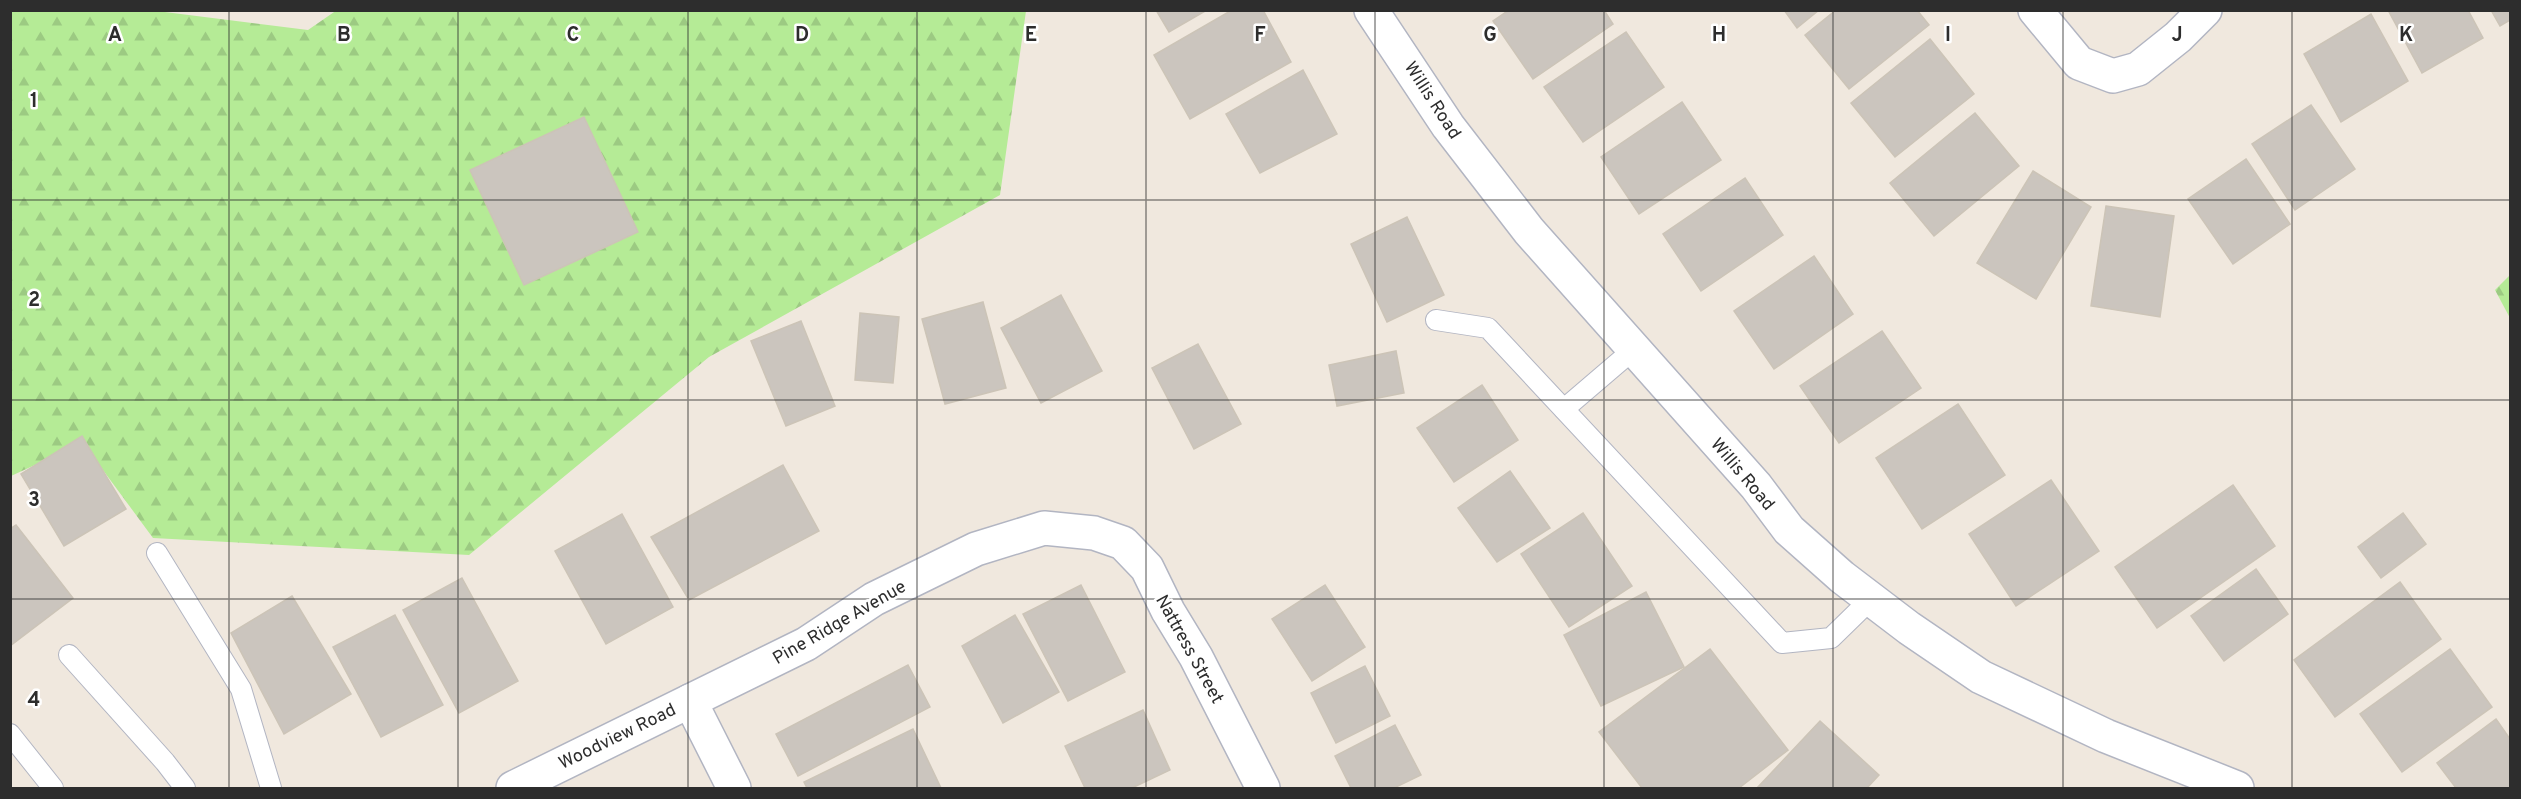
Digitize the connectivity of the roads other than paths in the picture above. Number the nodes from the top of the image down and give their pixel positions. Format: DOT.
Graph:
graph roads {
  1 [pos="1371,10"];
  2 [pos="2036,10"];
  3 [pos="2205,10"];
  4 [pos="1436,320"];
  5 [pos="1633,350"];
  6 [pos="1564,409"];
  7 [pos="1094,533"];
  8 [pos="157,553"];
  9 [pos="1870,599"];
  10 [pos="69,655"];
  11 [pos="690,701"];
  12 [pos="10,734"];
  13 [pos="53,789"];
  14 [pos="185,789"];
  15 [pos="271,789"];
  16 [pos="513,789"];
  17 [pos="734,789"];
  18 [pos="1263,789"];
  19 [pos="2237,789"];
  1 -- 5 [label="street, Willis Road"];
  2 -- 3 [label="street"];
  4 -- 6 [label="lane"];
  5 -- 6 [label="lane"];
  5 -- 9 [label="street, Willis Road"];
  6 -- 9 [label="lane"];
  7 -- 11 [label="street, Pine Ridge Avenue"];
  7 -- 18 [label="street, Nattress Street"];
  8 -- 15 [label="lane"];
  9 -- 19 [label="street, Willis Road"];
  10 -- 14 [label="lane"];
  11 -- 16 [label="street, Woodview Road"];
  11 -- 17 [label="street"];
  12 -- 13 [label="lane"];
}
